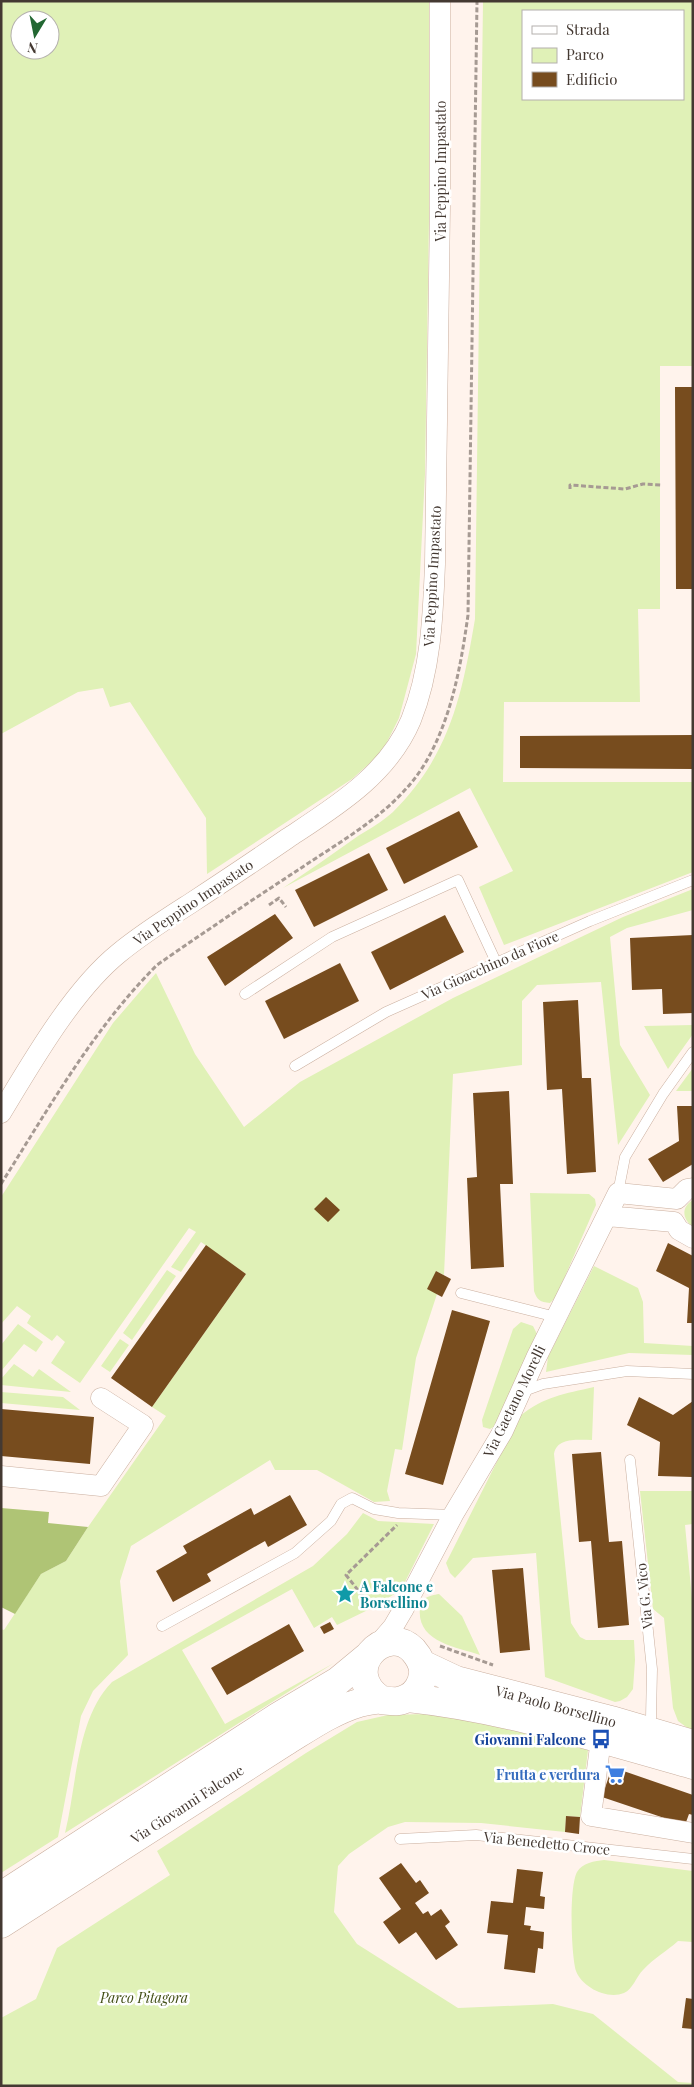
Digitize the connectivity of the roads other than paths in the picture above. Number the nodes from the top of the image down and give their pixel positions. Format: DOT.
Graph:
graph roads {
  1 [pos="440,1"];
  2 [pos="693,880"];
  3 [pos="496,962"];
  4 [pos="245,994"];
  5 [pos="693,1052"];
  6 [pos="295,1066"];
  7 [pos="1,1113"];
  8 [pos="693,1188"];
  9 [pos="618,1192"];
  10 [pos="607,1216"];
  11 [pos="693,1238"];
  12 [pos="460,1293"];
  13 [pos="556,1317"];
  14 [pos="693,1374"];
  15 [pos="521,1392"];
  16 [pos="101,1398"];
  17 [pos="630,1460"];
  18 [pos="1,1476"];
  19 [pos="453,1515"];
  20 [pos="403,1610"];
  21 [pos="162,1626"];
  22 [pos="370,1653"];
  23 [pos="416,1656"];
  24 [pos="408,1698"];
  25 [pos="380,1699"];
  26 [pos="646,1731"];
  27 [pos="601,1739"];
  28 [pos="693,1744"];
  29 [pos="693,1765"];
  30 [pos="693,1833"];
  31 [pos="400,1839"];
  32 [pos="693,1860"];
  33 [pos="1,1896"];
  34 [pos="1,1924"];
  1 -- 7 [label="street, Via Peppino Impastato"];
  2 -- 3 [label="lane, Via Gioacchino da Fiore"];
  3 -- 4 [label="lane"];
  3 -- 6 [label="lane, Via Gioacchino da Fiore"];
  5 -- 9 [label="lane, Via Gaetano Morelli"];
  8 -- 9 [label="street"];
  9 -- 10 [label="street, Via Gaetano Morelli"];
  10 -- 11 [label="street"];
  10 -- 13 [label="street, Via Gaetano Morelli"];
  12 -- 13 [label="lane"];
  13 -- 15 [label="street, Via Gaetano Morelli"];
  14 -- 15 [label="lane"];
  15 -- 19 [label="street, Via Gaetano Morelli"];
  16 -- 18 [label="street"];
  17 -- 26 [label="lane, Via G. Vico"];
  19 -- 20 [label="street, Via Gaetano Morelli"];
  19 -- 21 [label="lane"];
  20 -- 22 [label="street, Via Gaetano Morelli"];
  20 -- 23 [label="street"];
  22 -- 23 [label="street"];
  22 -- 25 [label="street"];
  22 -- 33 [label="street, Via Giovanni Falcone"];
  23 -- 24 [label="street"];
  23 -- 26 [label="street, Via Paolo Borsellino"];
  24 -- 25 [label="street"];
  24 -- 27 [label="street, Via Paolo Borsellino"];
  25 -- 34 [label="street, Via Giovanni Falcone"];
  26 -- 28 [label="street, Via Paolo Borsellino"];
  27 -- 29 [label="street, Via Paolo Borsellino"];
  27 -- 30 [label="street"];
  31 -- 32 [label="lane, Via Benedetto Croce"];
}
